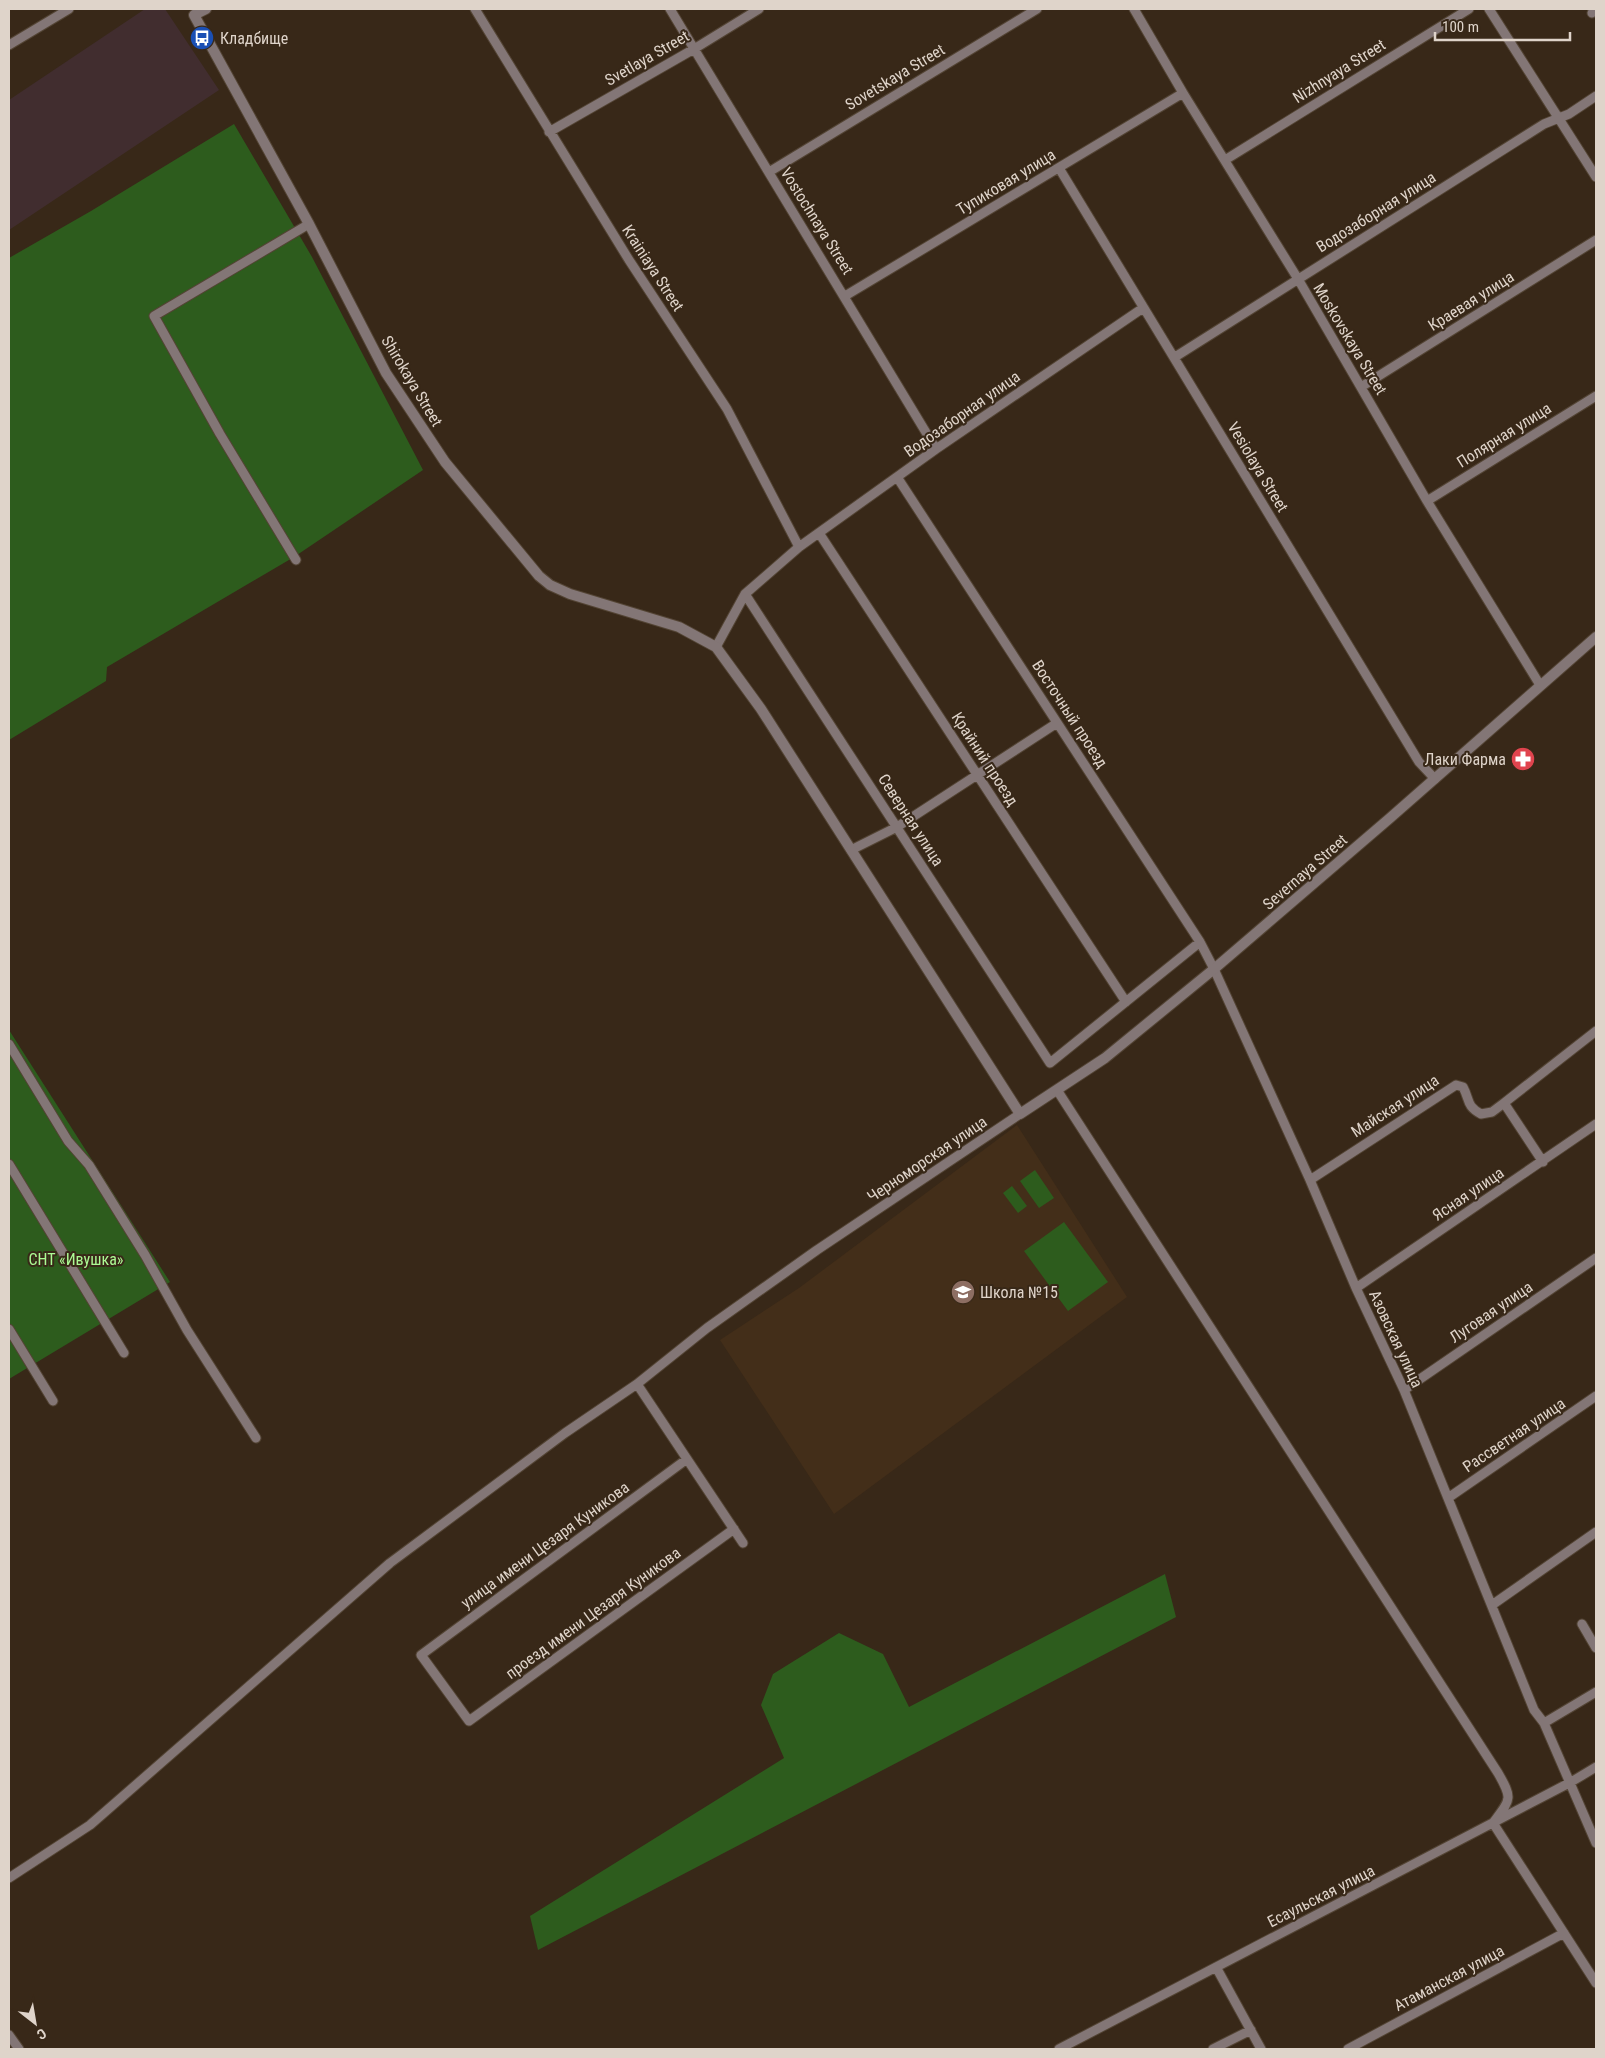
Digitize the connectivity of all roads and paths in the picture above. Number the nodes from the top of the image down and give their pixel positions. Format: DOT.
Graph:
graph roads {
  1 [pos="69,9"];
  2 [pos="206,9"];
  3 [pos="475,9"];
  4 [pos="670,9"];
  5 [pos="759,9"];
  6 [pos="1036,9"];
  7 [pos="1469,9"];
  8 [pos="1489,9"];
  9 [pos="1137,10"];
  10 [pos="192,12"];
  11 [pos="9,45"];
  12 [pos="694,49"];
  13 [pos="1183,93"];
  14 [pos="1596,96"];
  15 [pos="1558,117"];
  16 [pos="549,132"];
  17 [pos="1225,160"];
  18 [pos="1059,168"];
  19 [pos="769,172"];
  20 [pos="1596,177"];
  21 [pos="309,224"];
  22 [pos="1596,240"];
  23 [pos="1298,279"];
  24 [pos="845,296"];
  25 [pos="1143,308"];
  26 [pos="1175,357"];
  27 [pos="1361,387"];
  28 [pos="1596,396"];
  29 [pos="936,449"];
  30 [pos="897,477"];
  31 [pos="1427,501"];
  32 [pos="819,533"];
  33 [pos="799,547"];
  34 [pos="296,560"];
  35 [pos="745,594"];
  36 [pos="1596,637"];
  37 [pos="716,647"];
  38 [pos="1540,685"];
  39 [pos="1057,723"];
  40 [pos="978,776"];
  41 [pos="1435,779"];
  42 [pos="897,827"];
  43 [pos="851,850"];
  44 [pos="1200,942"];
  45 [pos="1214,969"];
  46 [pos="1126,1002"];
  47 [pos="1596,1031"];
  48 [pos="9,1044"];
  49 [pos="1057,1090"];
  50 [pos="1504,1103"];
  51 [pos="1020,1114"];
  52 [pos="1596,1124"];
  53 [pos="1543,1162"];
  54 [pos="9,1164"];
  55 [pos="1310,1180"];
  56 [pos="1596,1258"];
  57 [pos="1356,1288"];
  58 [pos="9,1330"];
  59 [pos="124,1353"];
  60 [pos="637,1384"];
  61 [pos="1404,1390"];
  62 [pos="1596,1396"];
  63 [pos="53,1400"];
  64 [pos="256,1438"];
  65 [pos="687,1459"];
  66 [pos="1448,1498"];
  67 [pos="734,1529"];
  68 [pos="1596,1532"];
  69 [pos="743,1543"];
  70 [pos="1492,1605"];
  71 [pos="1582,1624"];
  72 [pos="1596,1648"];
  73 [pos="1596,1692"];
  74 [pos="469,1721"];
  75 [pos="1544,1723"];
  76 [pos="1596,1767"];
  77 [pos="1571,1782"];
  78 [pos="1493,1823"];
  79 [pos="1596,1843"];
  80 [pos="9,1878"];
  81 [pos="1564,1933"];
  82 [pos="1216,1967"];
  83 [pos="1596,1983"];
  84 [pos="1251,2030"];
  85 [pos="9,2035"];
  86 [pos="19,2049"];
  87 [pos="1059,2049"];
  88 [pos="1213,2049"];
  89 [pos="1261,2049"];
  90 [pos="1348,2049"];
  1 -- 11 [label="street"];
  2 -- 10 [label="street"];
  3 -- 16 [label="street, Krainiaya Street"];
  4 -- 12 [label="street, Vostochnaya Street"];
  5 -- 12 [label="street, Svetlaya Street"];
  6 -- 19 [label="street, Sovetskaya Street"];
  7 -- 17 [label="street, Nizhnyaya Street"];
  8 -- 15 [label="street"];
  9 -- 13 [label="street, Moskovskaya Street"];
  10 -- 21 [label="street, Shirokaya Street"];
  12 -- 16 [label="street, Svetlaya Street"];
  12 -- 19 [label="street, Vostochnaya Street"];
  13 -- 17 [label="street, Moskovskaya Street"];
  13 -- 18 [label="street, Тупиковая улица"];
  14 -- 15 [label="street, Водозаборная улица"];
  15 -- 20 [label="street"];
  15 -- 23 [label="street, Водозаборная улица"];
  16 -- 33 [label="street, Krainiaya Street"];
  17 -- 23 [label="street, Moskovskaya Street"];
  18 -- 24 [label="street, Тупиковая улица"];
  18 -- 25 [label="street, Vesiolaya Street"];
  19 -- 24 [label="street, Vostochnaya Street"];
  21 -- 34 [label="street"];
  21 -- 37 [label="street, Shirokaya Street"];
  22 -- 27 [label="street, Краевая улица"];
  23 -- 26 [label="street, Водозаборная улица"];
  23 -- 27 [label="street, Moskovskaya Street"];
  24 -- 29 [label="street, Vostochnaya Street"];
  25 -- 26 [label="street, Vesiolaya Street"];
  25 -- 29 [label="street, Водозаборная улица"];
  26 -- 41 [label="street, Vesiolaya Street"];
  27 -- 31 [label="street, Moskovskaya Street"];
  28 -- 31 [label="street, Полярная улица"];
  29 -- 30 [label="street, Водозаборная улица"];
  30 -- 32 [label="street, Водозаборная улица"];
  30 -- 39 [label="street, Восточный проезд"];
  31 -- 38 [label="street, Moskovskaya Street"];
  32 -- 33 [label="street, Водозаборная улица"];
  32 -- 40 [label="street, Крайний проезд"];
  33 -- 35 [label="street, Водозаборная улица"];
  35 -- 37 [label="street"];
  35 -- 42 [label="street, Северная улица"];
  36 -- 38 [label="street, Severnaya Street"];
  37 -- 43 [label="street"];
  38 -- 41 [label="street, Severnaya Street"];
  39 -- 40 [label="street"];
  39 -- 44 [label="street, Восточный проезд"];
  40 -- 42 [label="street"];
  40 -- 46 [label="street, Крайний проезд"];
  41 -- 45 [label="street, Severnaya Street"];
  42 -- 43 [label="street"];
  42 -- 46 [label="street, Северная улица"];
  43 -- 51 [label="street"];
  44 -- 45 [label="street, Восточный проезд"];
  44 -- 46 [label="street"];
  45 -- 49 [label="street, Severnaya Street"];
  45 -- 55 [label="street, Азовская улица"];
  47 -- 50 [label="street"];
  48 -- 64 [label="street"];
  49 -- 51 [label="street, Severnaya Street"];
  49 -- 78 [label="street"];
  50 -- 53 [label="street"];
  50 -- 55 [label="street, Майская улица"];
  51 -- 60 [label="street, Черноморская улица"];
  52 -- 53 [label="street, Ясная улица"];
  53 -- 57 [label="street, Ясная улица"];
  54 -- 59 [label="street"];
  55 -- 57 [label="street, Азовская улица"];
  56 -- 61 [label="street, Луговая улица"];
  57 -- 61 [label="street, Азовская улица"];
  58 -- 63 [label="street"];
  60 -- 65 [label="street"];
  60 -- 80 [label="street, Черноморская улица"];
  61 -- 66 [label="street, Азовская улица"];
  62 -- 66 [label="street, Рассветная улица"];
  65 -- 67 [label="street"];
  65 -- 74 [label="street, улица имени Цезаря Куникова"];
  66 -- 70 [label="street, Азовская улица"];
  67 -- 69 [label="street"];
  67 -- 74 [label="street, проезд имени Цезаря Куникова"];
  68 -- 70 [label="street"];
  70 -- 75 [label="street, Азовская улица"];
  71 -- 72 [label="street"];
  73 -- 75 [label="street"];
  75 -- 77 [label="street, Азовская улица"];
  76 -- 77 [label="street, Есаульская улица"];
  77 -- 78 [label="street, Есаульская улица"];
  77 -- 79 [label="street, Азовская улица"];
  78 -- 81 [label="street"];
  78 -- 82 [label="street, Есаульская улица"];
  81 -- 83 [label="street"];
  81 -- 90 [label="street, Атаманская улица"];
  82 -- 84 [label="street"];
  82 -- 87 [label="street, Есаульская улица"];
  84 -- 88 [label="street"];
  84 -- 89 [label="street"];
  85 -- 86 [label="street"];
}
